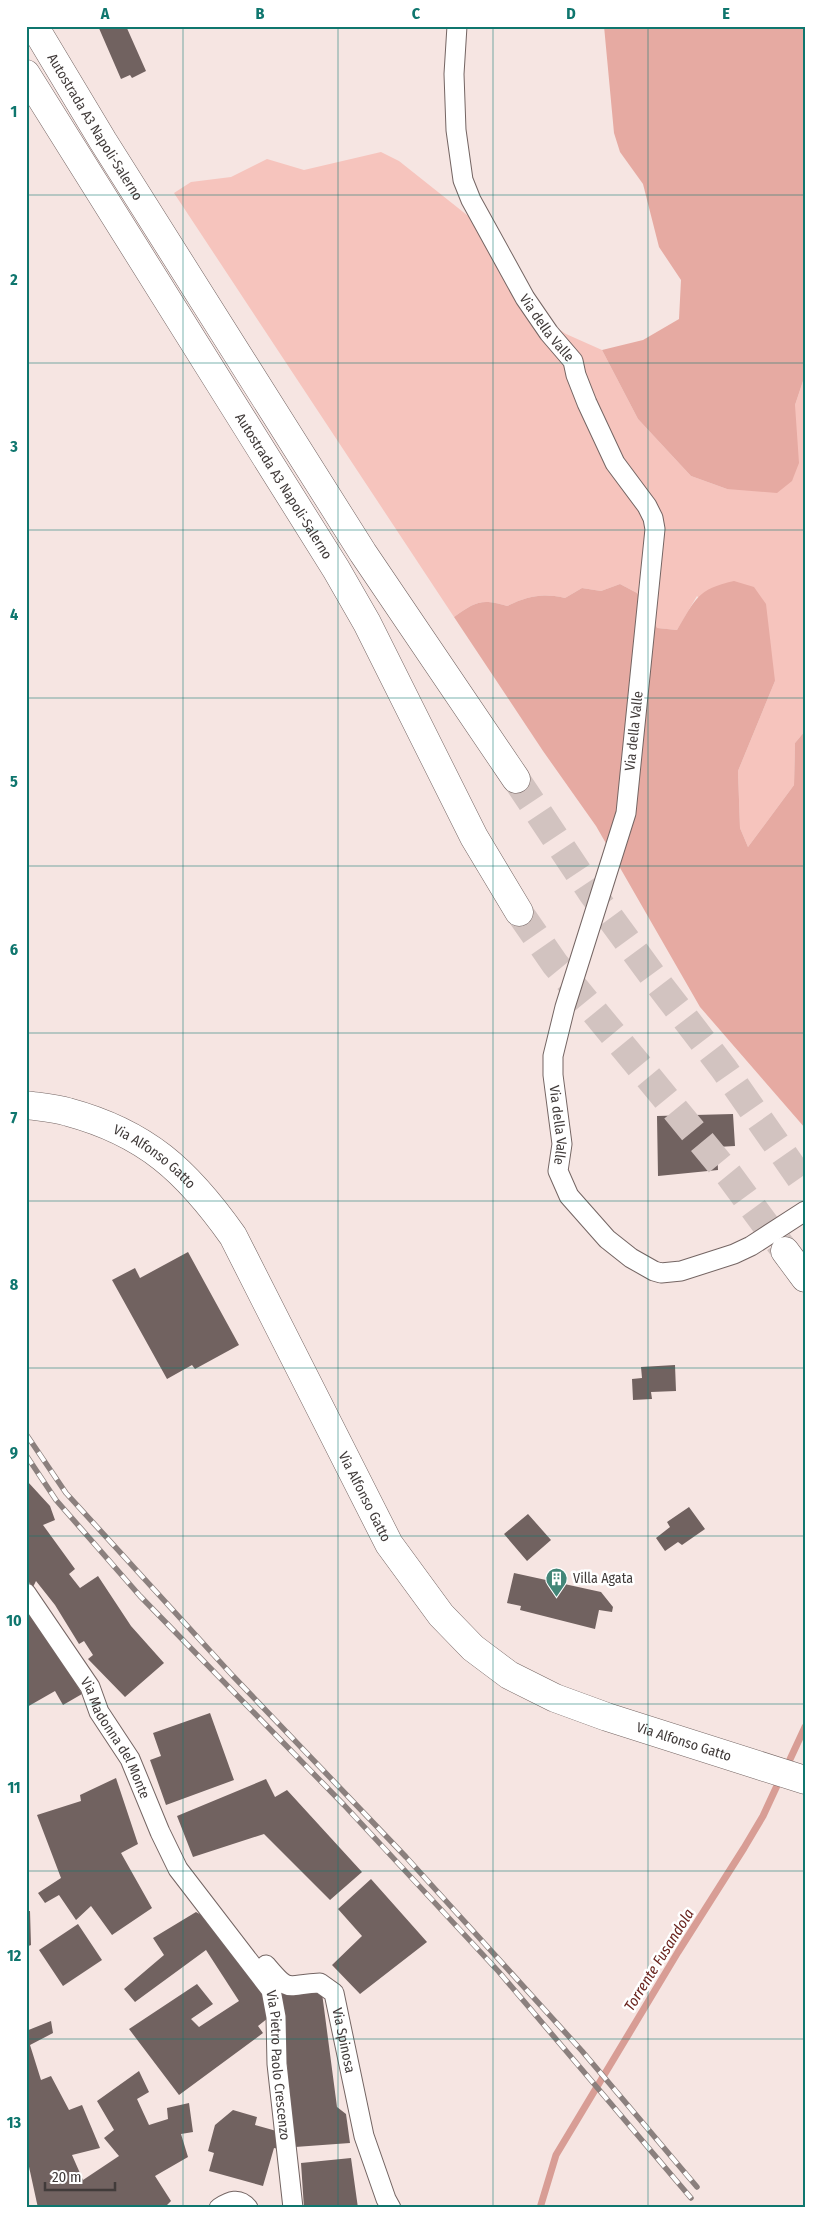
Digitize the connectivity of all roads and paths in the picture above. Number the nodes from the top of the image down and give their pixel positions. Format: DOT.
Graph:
graph roads {
  1 [pos="34,26"];
  2 [pos="457,26"];
  3 [pos="26,74"];
  4 [pos="516,779"];
  5 [pos="519,912"];
  6 [pos="26,1105"];
  7 [pos="805,1211"];
  8 [pos="785,1251"];
  9 [pos="805,1278"];
  10 [pos="26,1593"];
  11 [pos="805,1780"];
  12 [pos="194,1889"];
  13 [pos="219,2208"];
  14 [pos="248,2208"];
  15 [pos="293,2208"];
  16 [pos="391,2208"];
  1 -- 4 [label="main road, Autostrada A3 Napoli-Salerno"];
  2 -- 7 [label="street, Via della Valle"];
  3 -- 5 [label="main road, Autostrada A3 Napoli-Salerno"];
  6 -- 11 [label="main road, Via Alfonso Gatto"];
  8 -- 9 [label="main road"];
  10 -- 12 [label="street, Via Madonna del Monte"];
  12 -- 15 [label="street, Via Pietro Paolo Crescenzo"];
  12 -- 16 [label="street, Via Spinosa"];
  13 -- 14 [label="street"];
}
